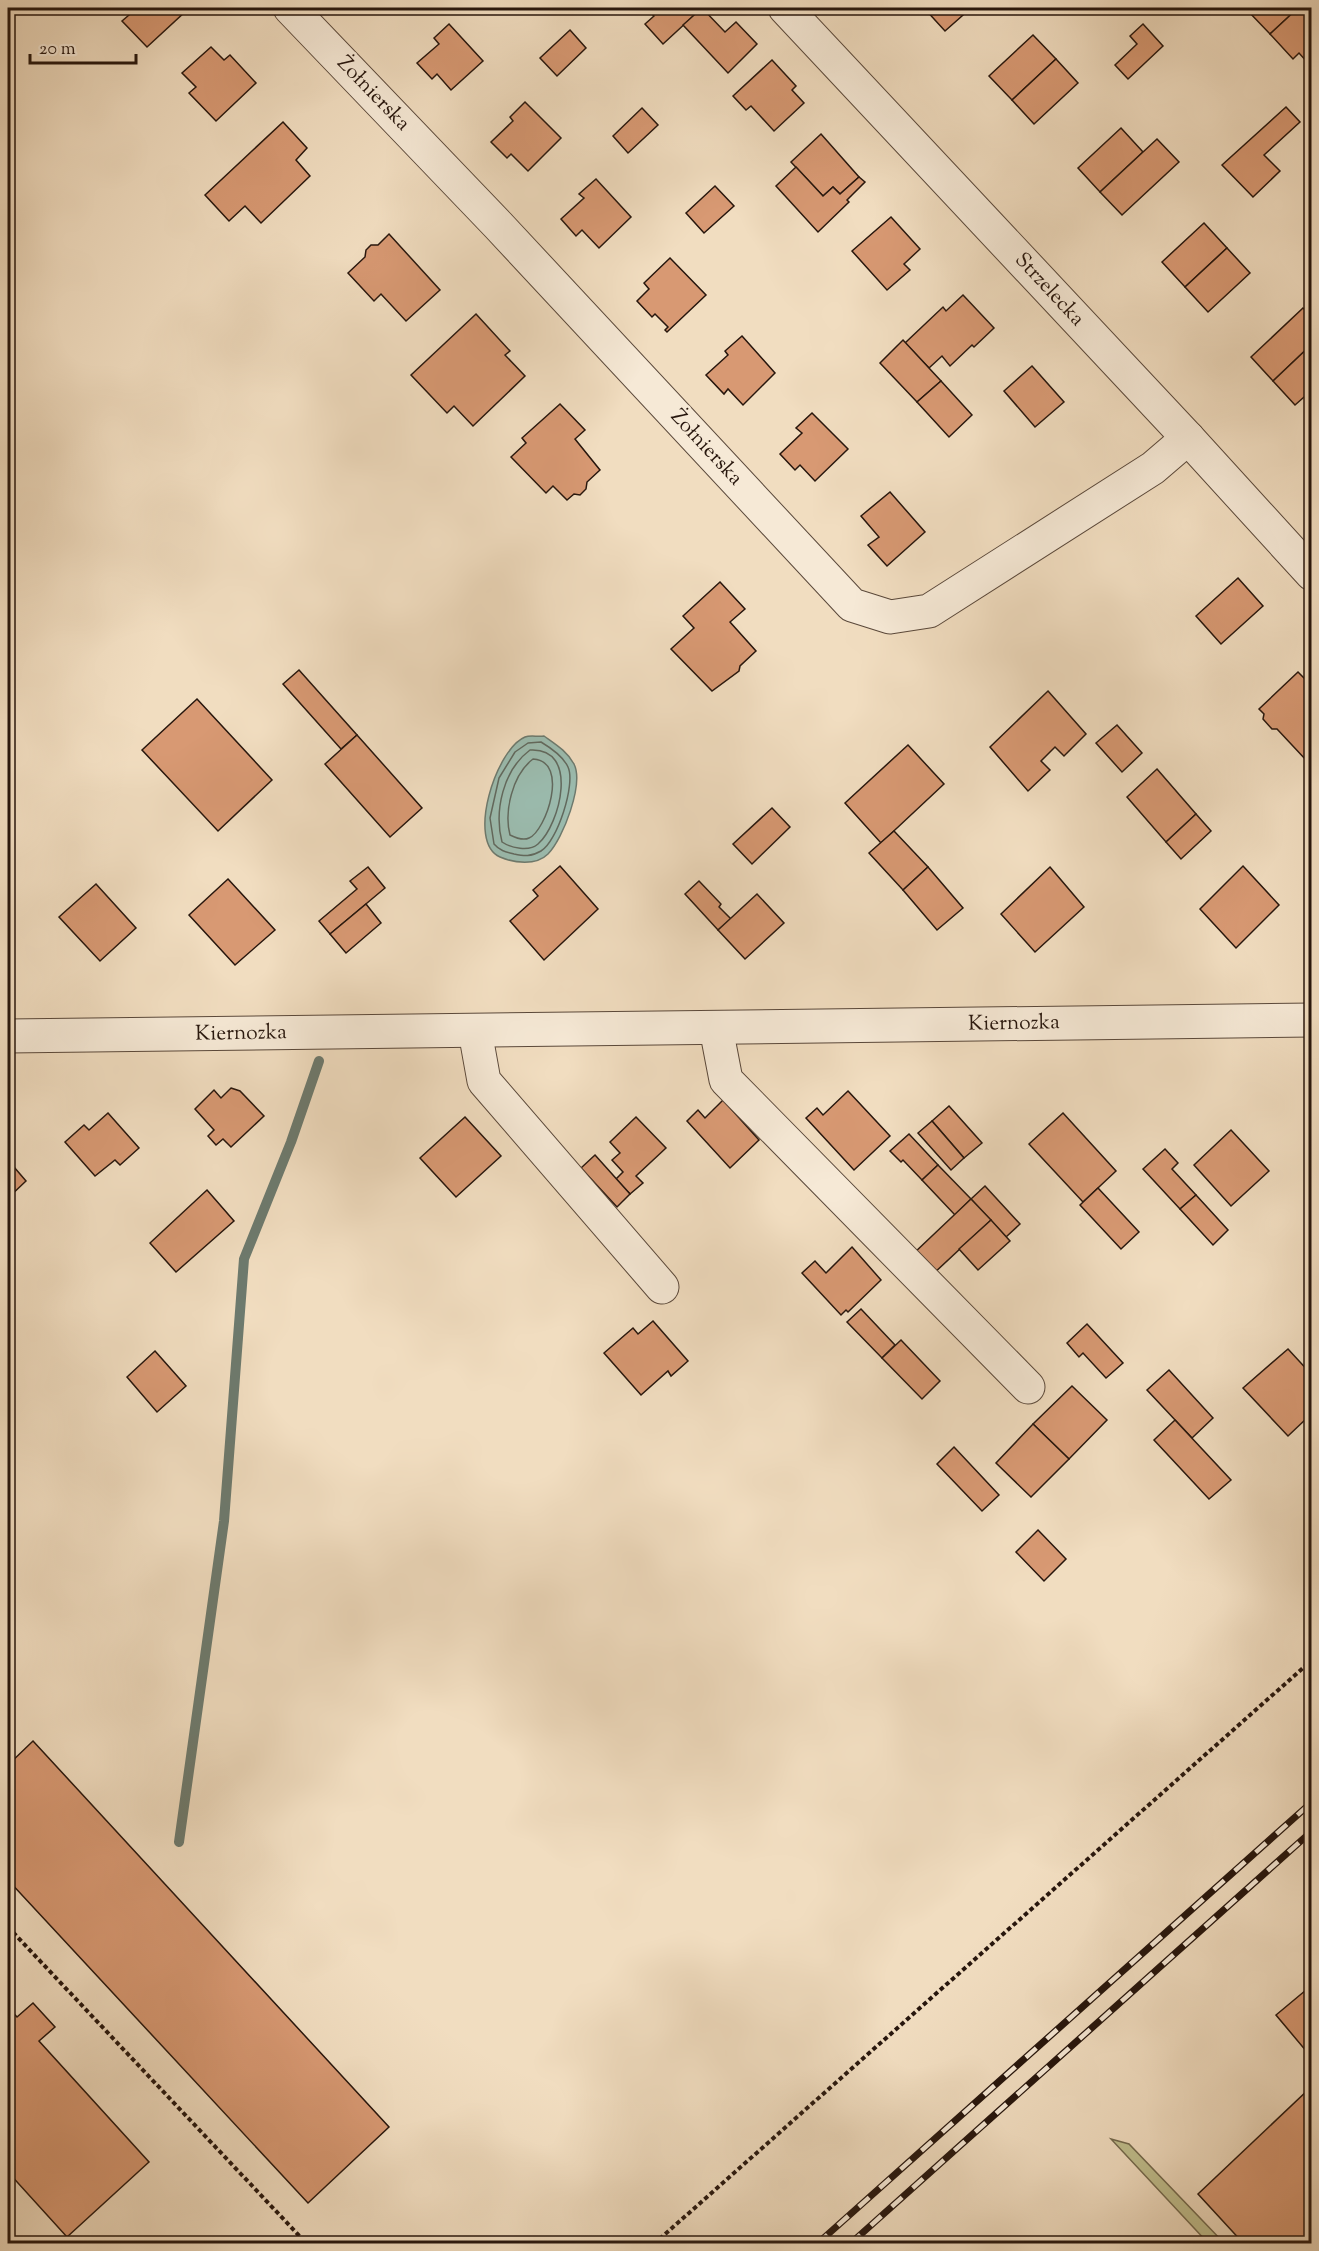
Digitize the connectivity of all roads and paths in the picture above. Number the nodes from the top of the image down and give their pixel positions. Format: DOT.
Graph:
graph roads {
  1 [pos="290,8"];
  2 [pos="785,8"];
  3 [pos="1188,438"];
  4 [pos="1311,574"];
  5 [pos="1311,1020"];
  6 [pos="716,1028"];
  7 [pos="475,1031"];
  8 [pos="8,1036"];
  9 [pos="662,1287"];
  10 [pos="1028,1387"];
  11 [pos="1311,1660"];
  12 [pos="8,1927"];
  13 [pos="307,2244"];
  14 [pos="654,2244"];
  1 -- 3 [label="street, Żołnierska"];
  2 -- 3 [label="street, Strzelecka"];
  3 -- 4 [label="street, Strzelecka"];
  5 -- 6 [label="street, Kiernozka"];
  6 -- 7 [label="street, Kiernozka"];
  6 -- 10 [label="street"];
  7 -- 8 [label="street, Kiernozka"];
  7 -- 9 [label="street"];
  11 -- 14 [label="path"];
  12 -- 13 [label="path"];
}
